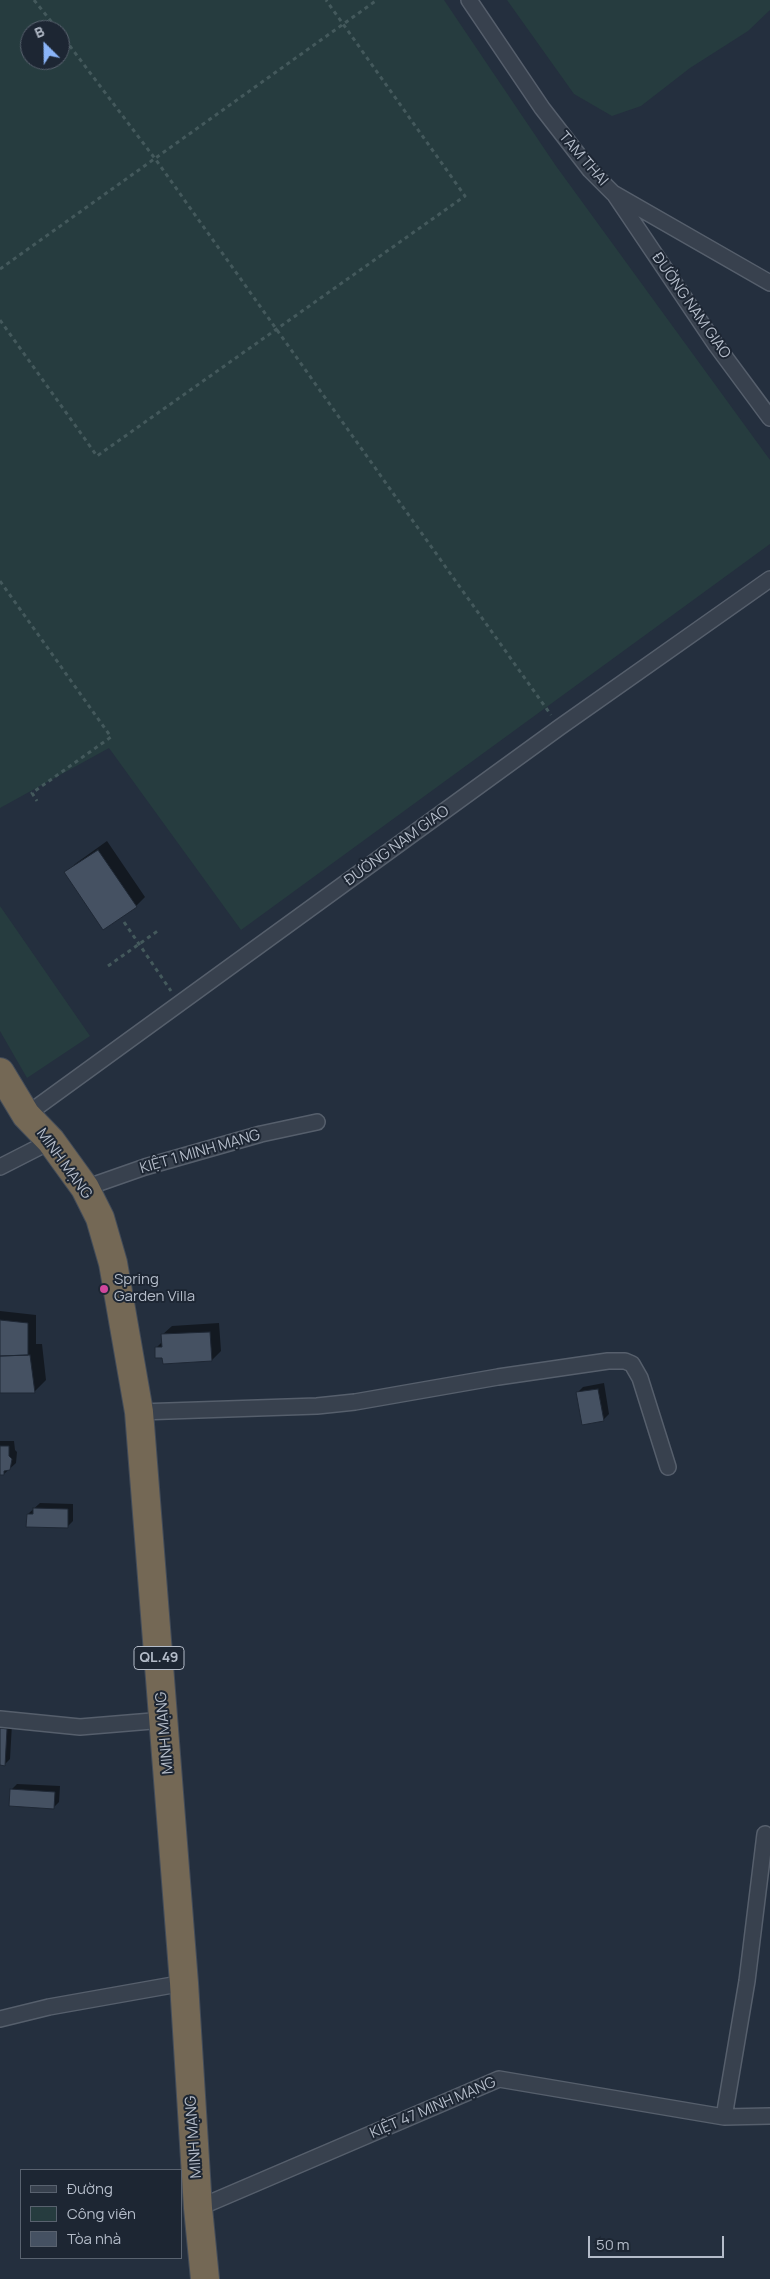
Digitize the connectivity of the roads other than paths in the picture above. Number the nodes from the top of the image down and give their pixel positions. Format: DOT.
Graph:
graph roads {
  1 [pos="469,0"];
  2 [pos="613,193"];
  3 [pos="770,283"];
  4 [pos="770,418"];
  5 [pos="770,580"];
  6 [pos="0,1072"];
  7 [pos="26,1115"];
  8 [pos="317,1122"];
  9 [pos="51,1141"];
  10 [pos="0,1168"];
  11 [pos="85,1188"];
  12 [pos="139,1412"];
  13 [pos="668,1467"];
  14 [pos="0,1719"];
  15 [pos="164,1720"];
  16 [pos="765,1834"];
  17 [pos="184,1983"];
  18 [pos="0,2019"];
  19 [pos="770,2116"];
  20 [pos="724,2117"];
  21 [pos="198,2208"];
  22 [pos="206,2279"];
  1 -- 2 [label="street, TAM THAI"];
  2 -- 3 [label="street, TAM THAI"];
  2 -- 4 [label="street, ĐƯỜNG NAM GIAO"];
  5 -- 7 [label="street, ĐƯỜNG NAM GIAO"];
  6 -- 7 [label="highway, MINH MẠNG / QL.49"];
  7 -- 9 [label="highway, MINH MẠNG / QL.49"];
  8 -- 11 [label="street, KIỆT 1 MINH MẠNG"];
  9 -- 10 [label="street"];
  9 -- 11 [label="highway, MINH MẠNG / QL.49"];
  11 -- 12 [label="highway, MINH MẠNG / QL.49"];
  12 -- 13 [label="street"];
  12 -- 15 [label="highway, MINH MẠNG / QL.49"];
  14 -- 15 [label="street"];
  15 -- 17 [label="highway, MINH MẠNG / QL.49"];
  16 -- 20 [label="street"];
  17 -- 18 [label="street"];
  17 -- 21 [label="highway, MINH MẠNG / QL.49"];
  19 -- 20 [label="street, KIỆT 47 MINH MẠNG"];
  20 -- 21 [label="street, KIỆT 47 MINH MẠNG"];
  21 -- 22 [label="highway, MINH MẠNG / QL.49"];
}
